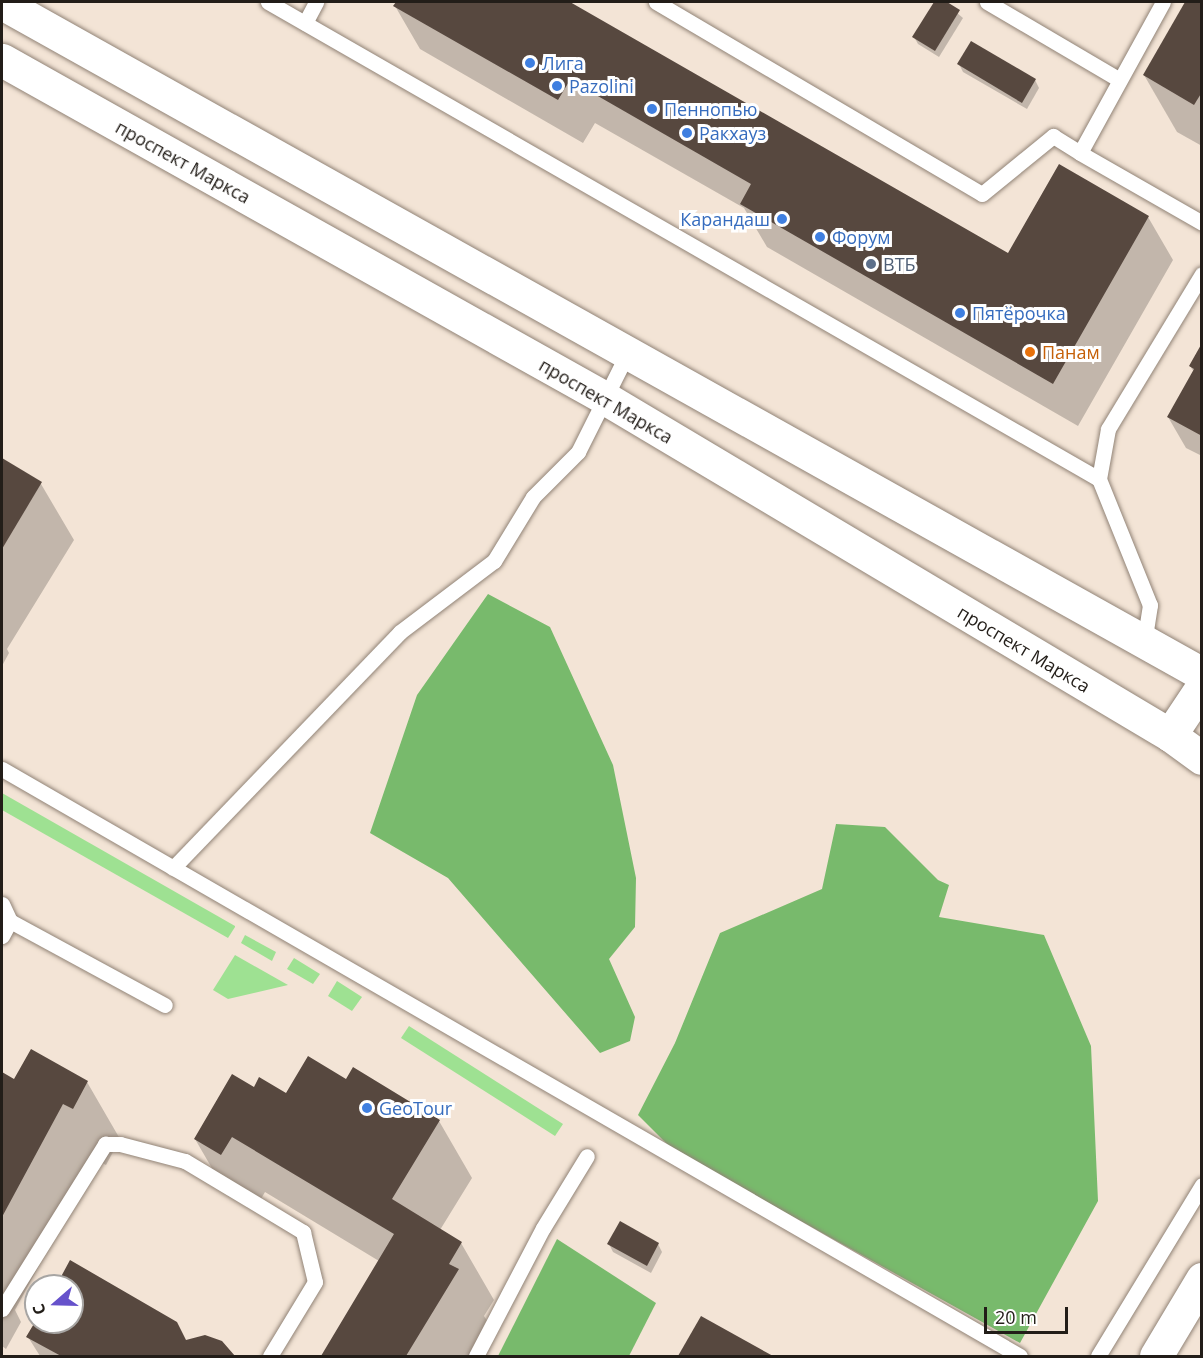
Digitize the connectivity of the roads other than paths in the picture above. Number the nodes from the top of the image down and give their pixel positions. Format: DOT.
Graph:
graph roads {
  1 [pos="268,2"];
  2 [pos="316,2"];
  3 [pos="656,2"];
  4 [pos="987,2"];
  5 [pos="1163,2"];
  6 [pos="2,3"];
  7 [pos="305,23"];
  8 [pos="2,60"];
  9 [pos="1118,79"];
  10 [pos="1080,153"];
  11 [pos="1202,222"];
  12 [pos="1202,274"];
  13 [pos="628,352"];
  14 [pos="603,398"];
  15 [pos="1099,479"];
  16 [pos="1144,643"];
  17 [pos="1202,674"];
  18 [pos="1202,687"];
  19 [pos="1170,735"];
  20 [pos="1202,758"];
  21 [pos="2,769"];
  22 [pos="173,868"];
  23 [pos="2,904"];
  24 [pos="10,921"];
  25 [pos="2,936"];
  26 [pos="165,1005"];
  27 [pos="587,1156"];
  28 [pos="1202,1185"];
  29 [pos="1202,1279"];
  30 [pos="2,1309"];
  31 [pos="270,1356"];
  32 [pos="476,1356"];
  33 [pos="1020,1356"];
  34 [pos="1098,1356"];
  35 [pos="1156,1356"];
  1 -- 7 [label="lane"];
  2 -- 7 [label="lane"];
  3 -- 10 [label="lane"];
  4 -- 9 [label="lane"];
  5 -- 9 [label="lane"];
  6 -- 13 [label="main road"];
  7 -- 15 [label="lane"];
  8 -- 14 [label="main road, проспект Маркса"];
  9 -- 10 [label="lane"];
  10 -- 11 [label="lane"];
  12 -- 15 [label="lane"];
  13 -- 14 [label="lane"];
  13 -- 16 [label="main road"];
  14 -- 19 [label="main road, проспект Маркса"];
  14 -- 22 [label="lane"];
  15 -- 16 [label="lane"];
  16 -- 17 [label="main road"];
  18 -- 19 [label="main road"];
  19 -- 20 [label="main road, проспект Маркса"];
  21 -- 22 [label="lane"];
  22 -- 33 [label="lane"];
  23 -- 24 [label="lane"];
  24 -- 25 [label="lane"];
  24 -- 26 [label="lane"];
  27 -- 32 [label="lane"];
  28 -- 34 [label="lane"];
  29 -- 35 [label="main road"];
  30 -- 31 [label="lane"];
}
